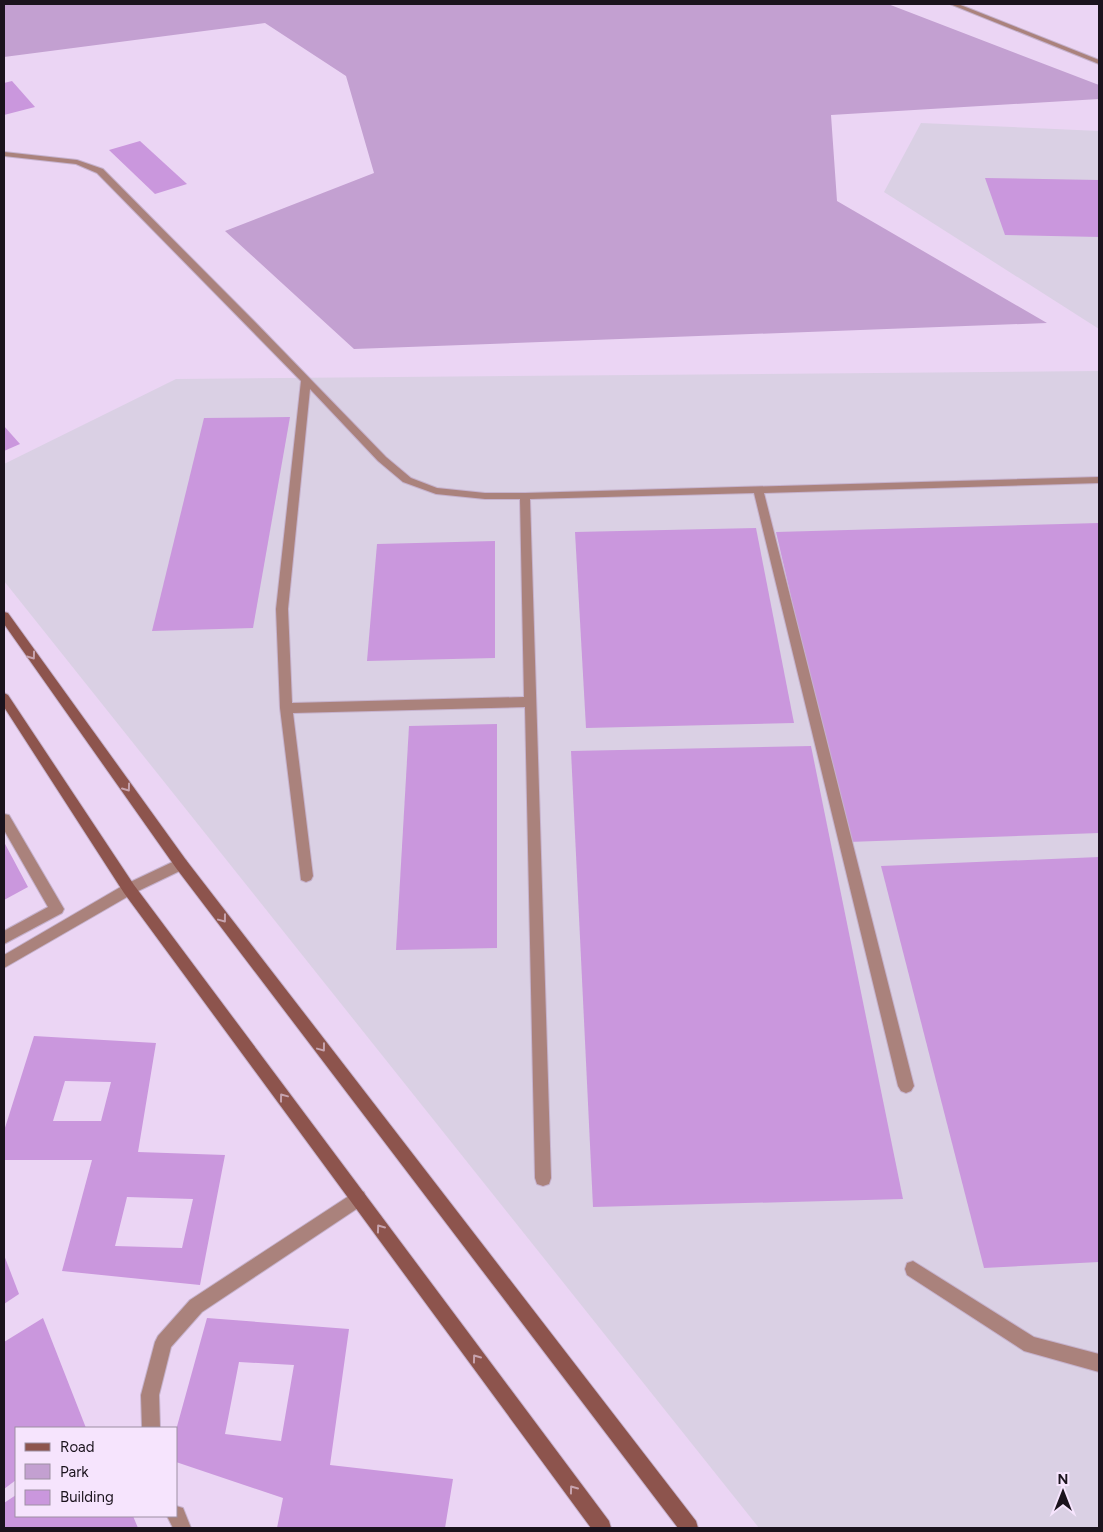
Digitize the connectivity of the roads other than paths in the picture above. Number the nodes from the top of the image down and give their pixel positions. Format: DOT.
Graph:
graph roads {
  1 [pos="953,4"];
  2 [pos="1099,62"];
  3 [pos="4,154"];
  4 [pos="306,380"];
  5 [pos="1099,480"];
  6 [pos="758,490"];
  7 [pos="525,496"];
  8 [pos="4,616"];
  9 [pos="4,698"];
  10 [pos="530,702"];
  11 [pos="286,708"];
  12 [pos="4,819"];
  13 [pos="181,864"];
  14 [pos="306,876"];
  15 [pos="130,889"];
  16 [pos="4,938"];
  17 [pos="4,962"];
  18 [pos="906,1086"];
  19 [pos="543,1178"];
  20 [pos="358,1198"];
  21 [pos="913,1269"];
  22 [pos="1099,1363"];
  23 [pos="151,1427"];
  24 [pos="602,1528"];
  25 [pos="689,1528"];
  1 -- 2 [label="street"];
  3 -- 4 [label="street"];
  4 -- 7 [label="street"];
  4 -- 11 [label="street"];
  5 -- 6 [label="street"];
  6 -- 7 [label="street"];
  6 -- 18 [label="street"];
  7 -- 10 [label="street"];
  8 -- 13 [label="street, one-way"];
  9 -- 15 [label="street"];
  10 -- 11 [label="street"];
  10 -- 19 [label="street"];
  11 -- 14 [label="street"];
  12 -- 16 [label="street"];
  13 -- 15 [label="street"];
  13 -- 25 [label="street, one-way"];
  15 -- 17 [label="street"];
  20 -- 15 [label="street, one-way"];
  20 -- 23 [label="street"];
  24 -- 20 [label="street, one-way"];
  21 -- 22 [label="street"];
}
